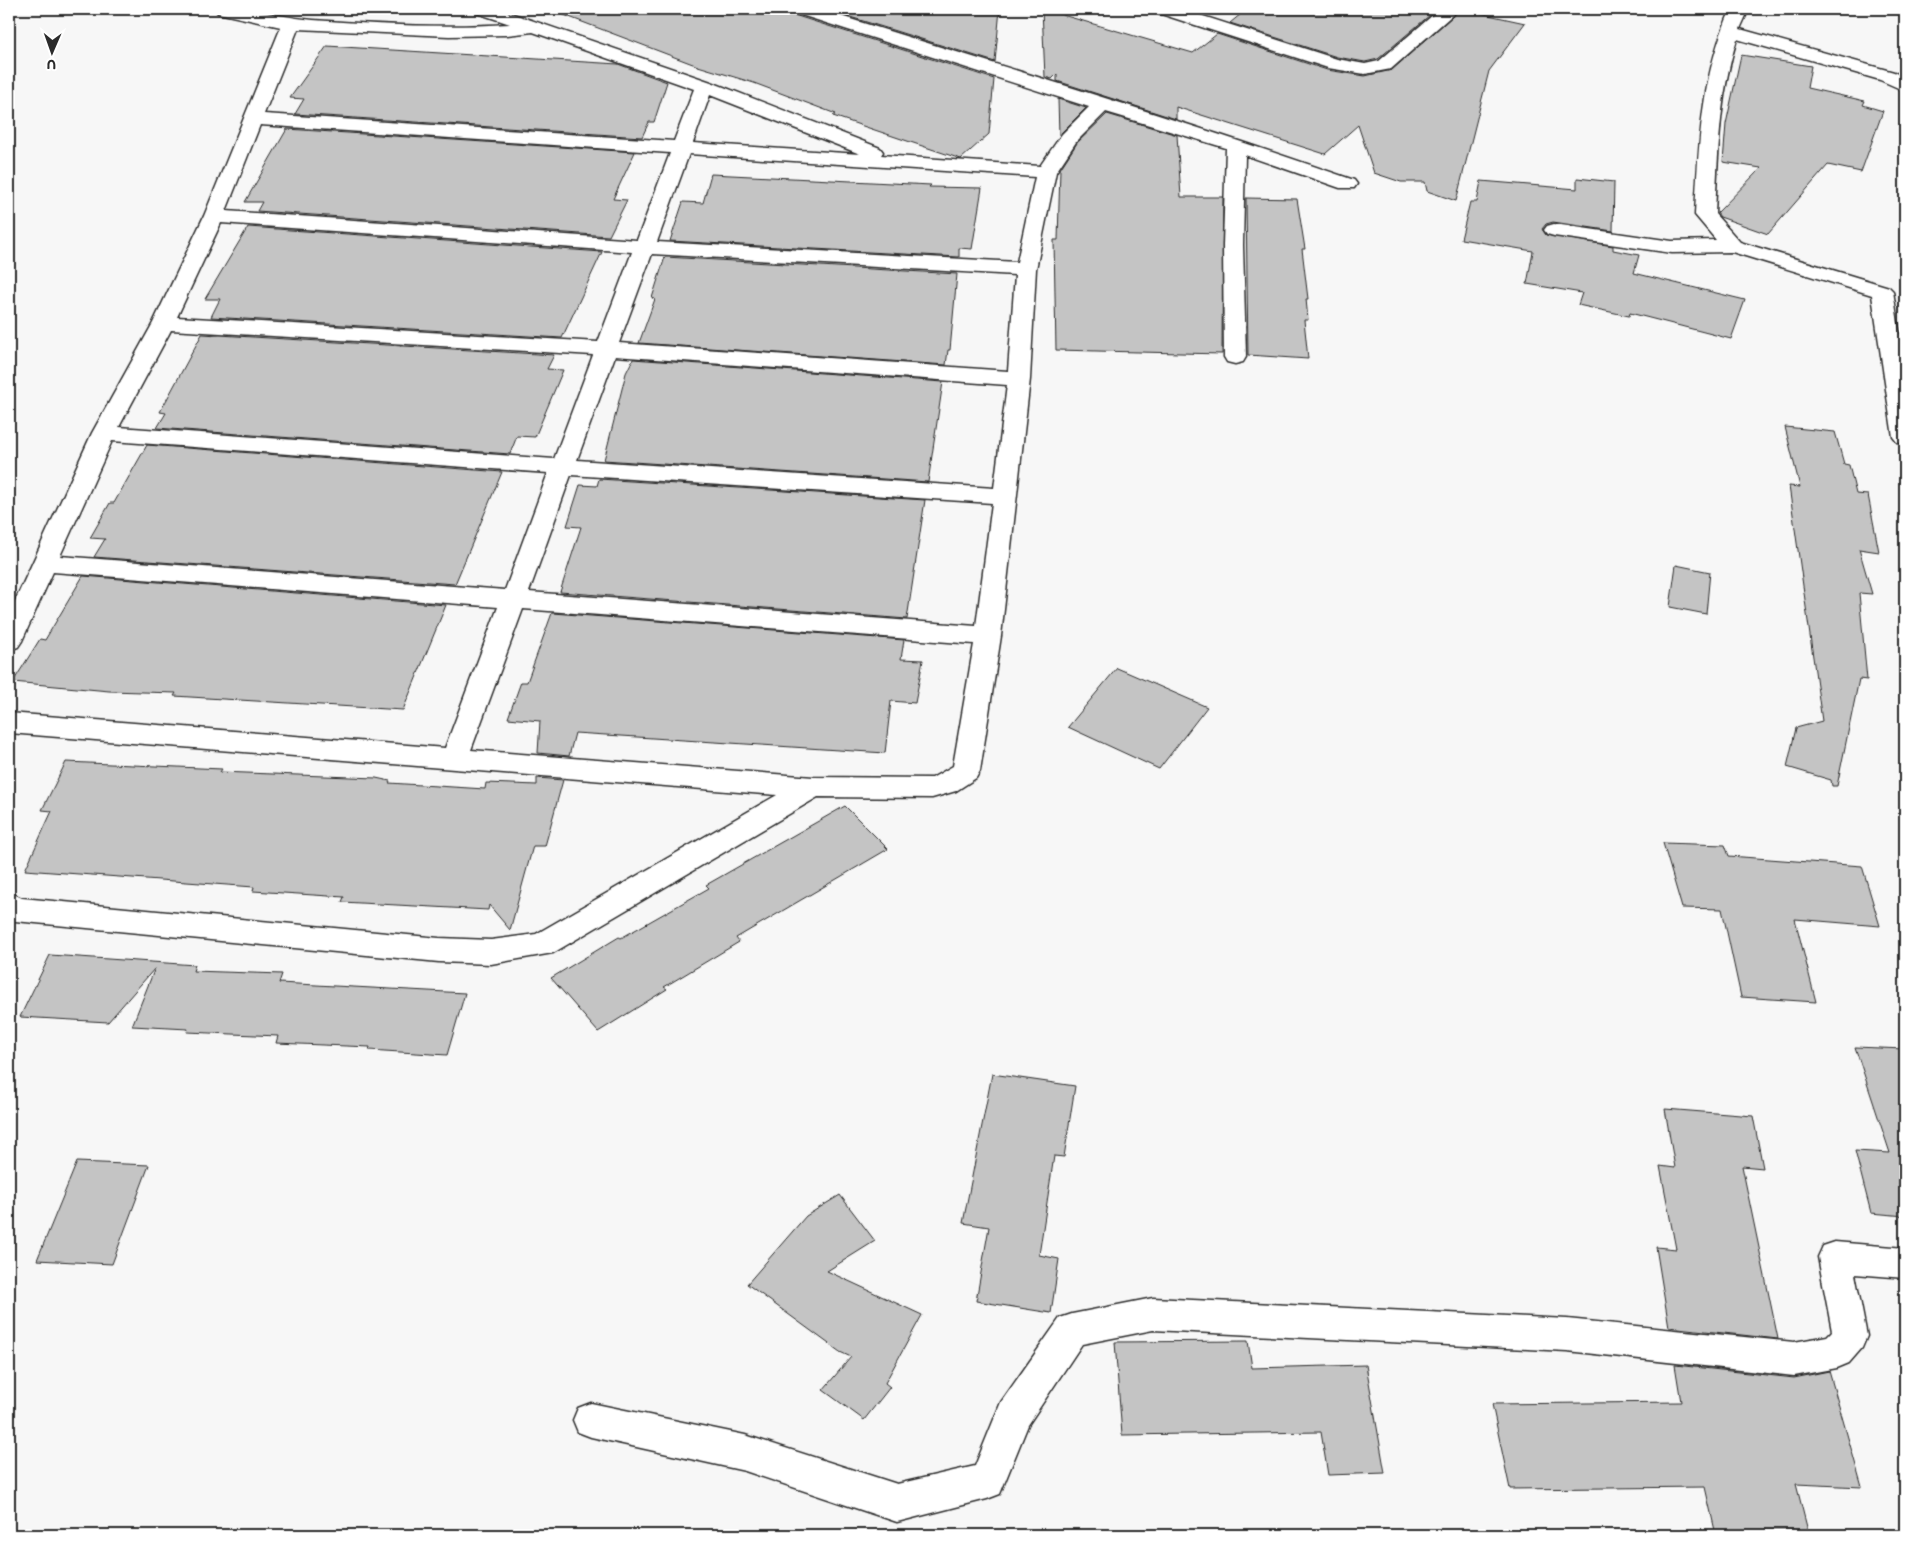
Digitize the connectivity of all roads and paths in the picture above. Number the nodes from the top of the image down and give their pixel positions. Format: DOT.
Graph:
graph roads {
  1 [pos="224,9"];
  2 [pos="483,9"];
  3 [pos="801,9"];
  4 [pos="1164,9"];
  5 [pos="1450,9"];
  6 [pos="1740,9"];
  7 [pos="262,13"];
  8 [pos="1205,14"];
  9 [pos="291,24"];
  10 [pos="539,28"];
  11 [pos="1729,30"];
  12 [pos="1905,85"];
  13 [pos="704,86"];
  14 [pos="1102,105"];
  15 [pos="252,119"];
  16 [pos="1236,145"];
  17 [pos="680,148"];
  18 [pos="898,162"];
  19 [pos="1046,172"];
  20 [pos="1347,184"];
  21 [pos="214,216"];
  22 [pos="1554,230"];
  23 [pos="1733,246"];
  24 [pos="644,247"];
  25 [pos="1026,269"];
  26 [pos="1882,291"];
  27 [pos="1905,298"];
  28 [pos="164,323"];
  29 [pos="606,349"];
  30 [pos="1235,357"];
  31 [pos="1019,379"];
  32 [pos="104,433"];
  33 [pos="1905,437"];
  34 [pos="562,467"];
  35 [pos="1005,496"];
  36 [pos="46,563"];
  37 [pos="514,598"];
  38 [pos="988,636"];
  39 [pos="9,641"];
  40 [pos="9,722"];
  41 [pos="454,760"];
  42 [pos="813,787"];
  43 [pos="9,904"];
  44 [pos="1905,1263"];
  45 [pos="591,1420"];
  1 -- 7 [label="street"];
  2 -- 10 [label="street"];
  3 -- 14 [label="street"];
  4 -- 8 [label="street"];
  5 -- 8 [label="street"];
  6 -- 11 [label="street"];
  7 -- 9 [label="street"];
  9 -- 10 [label="street"];
  9 -- 15 [label="street"];
  10 -- 13 [label="street"];
  11 -- 12 [label="street"];
  11 -- 23 [label="street"];
  13 -- 17 [label="street"];
  13 -- 18 [label="street"];
  14 -- 16 [label="street"];
  14 -- 19 [label="street"];
  15 -- 17 [label="street"];
  15 -- 21 [label="street"];
  16 -- 20 [label="street"];
  16 -- 30 [label="street"];
  17 -- 18 [label="street"];
  17 -- 24 [label="street"];
  18 -- 19 [label="street"];
  19 -- 25 [label="street"];
  21 -- 24 [label="street"];
  21 -- 28 [label="street"];
  22 -- 23 [label="street"];
  23 -- 26 [label="street"];
  24 -- 25 [label="street"];
  24 -- 29 [label="street"];
  25 -- 31 [label="street"];
  26 -- 27 [label="street"];
  26 -- 33 [label="street"];
  28 -- 29 [label="street"];
  28 -- 32 [label="street"];
  29 -- 31 [label="street"];
  29 -- 34 [label="street"];
  31 -- 35 [label="street"];
  32 -- 34 [label="street"];
  32 -- 36 [label="street"];
  34 -- 35 [label="street"];
  34 -- 37 [label="street"];
  35 -- 38 [label="street"];
  36 -- 37 [label="street"];
  36 -- 39 [label="street"];
  37 -- 38 [label="street"];
  37 -- 41 [label="street"];
  38 -- 42 [label="street"];
  40 -- 41 [label="street"];
  41 -- 42 [label="street"];
  42 -- 43 [label="street"];
  44 -- 45 [label="street"];
}
